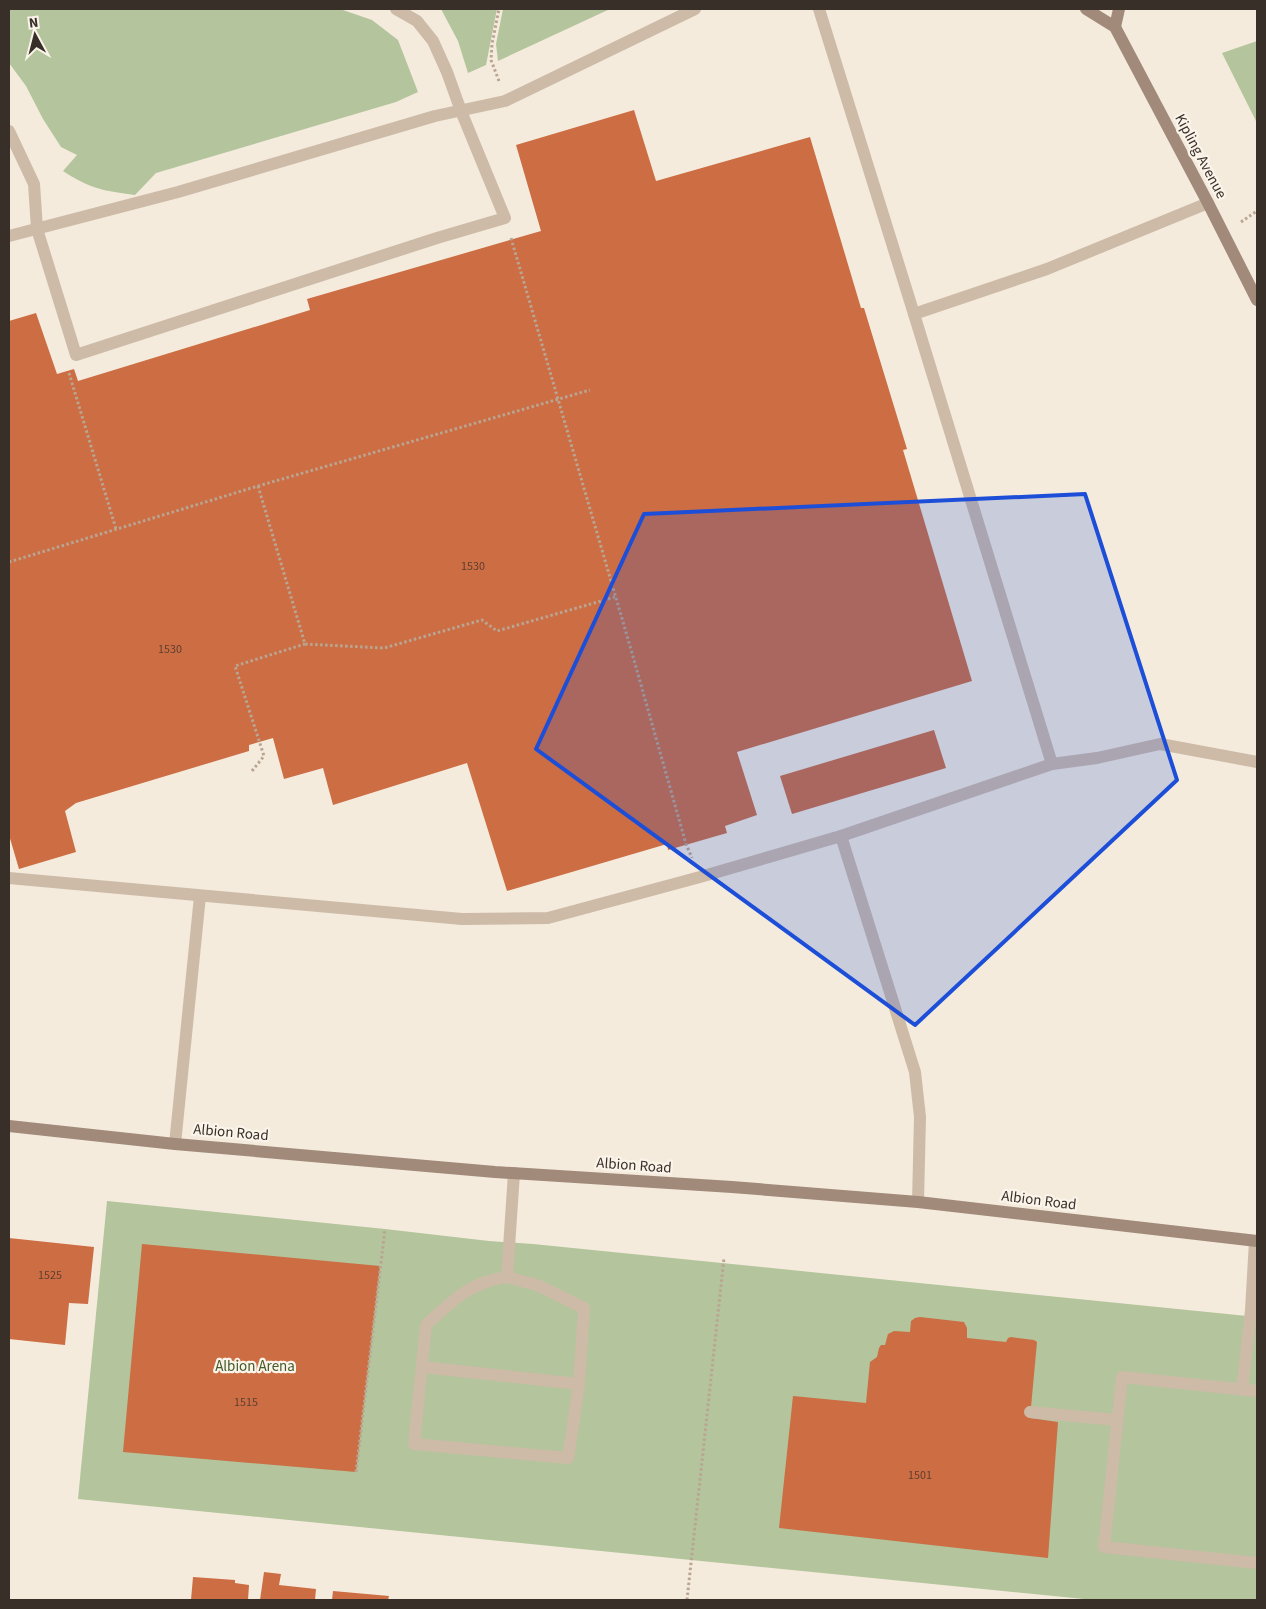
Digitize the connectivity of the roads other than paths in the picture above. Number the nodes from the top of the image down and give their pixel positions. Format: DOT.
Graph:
graph roads {
  1 [pos="396,9"];
  2 [pos="694,9"];
  3 [pos="819,9"];
  4 [pos="1086,9"];
  5 [pos="1119,9"];
  6 [pos="1115,27"];
  7 [pos="461,111"];
  8 [pos="9,131"];
  9 [pos="1208,202"];
  10 [pos="37,229"];
  11 [pos="9,236"];
  12 [pos="1257,300"];
  13 [pos="914,314"];
  14 [pos="1257,762"];
  15 [pos="1052,764"];
  16 [pos="841,836"];
  17 [pos="9,878"];
  18 [pos="200,896"];
  19 [pos="9,1126"];
  20 [pos="175,1144"];
  21 [pos="514,1173"];
  22 [pos="918,1202"];
  23 [pos="1256,1241"];
  24 [pos="506,1277"];
  25 [pos="422,1367"];
  26 [pos="579,1384"];
  27 [pos="1242,1390"];
  28 [pos="1257,1391"];
  29 [pos="1030,1412"];
  30 [pos="1117,1420"];
  31 [pos="1257,1563"];
  1 -- 7 [label="lane"];
  2 -- 7 [label="lane"];
  3 -- 13 [label="lane"];
  4 -- 6 [label="main road"];
  5 -- 6 [label="main road"];
  6 -- 9 [label="main road, Kipling Avenue"];
  7 -- 10 [label="lane"];
  7 -- 10 [label="lane"];
  8 -- 10 [label="lane"];
  9 -- 12 [label="main road, Kipling Avenue"];
  9 -- 13 [label="lane"];
  10 -- 11 [label="lane"];
  13 -- 15 [label="lane"];
  14 -- 15 [label="lane"];
  15 -- 16 [label="lane"];
  16 -- 18 [label="lane"];
  16 -- 22 [label="lane"];
  17 -- 18 [label="lane"];
  18 -- 20 [label="lane"];
  19 -- 20 [label="main road, Albion Road"];
  20 -- 21 [label="main road, Albion Road"];
  21 -- 22 [label="main road, Albion Road"];
  21 -- 24 [label="lane"];
  22 -- 23 [label="main road, Albion Road"];
  23 -- 27 [label="lane"];
  24 -- 25 [label="lane"];
  24 -- 26 [label="lane"];
  25 -- 26 [label="lane"];
  25 -- 26 [label="lane"];
  27 -- 28 [label="lane"];
  27 -- 30 [label="lane"];
  29 -- 30 [label="lane"];
  30 -- 31 [label="lane"];
}
